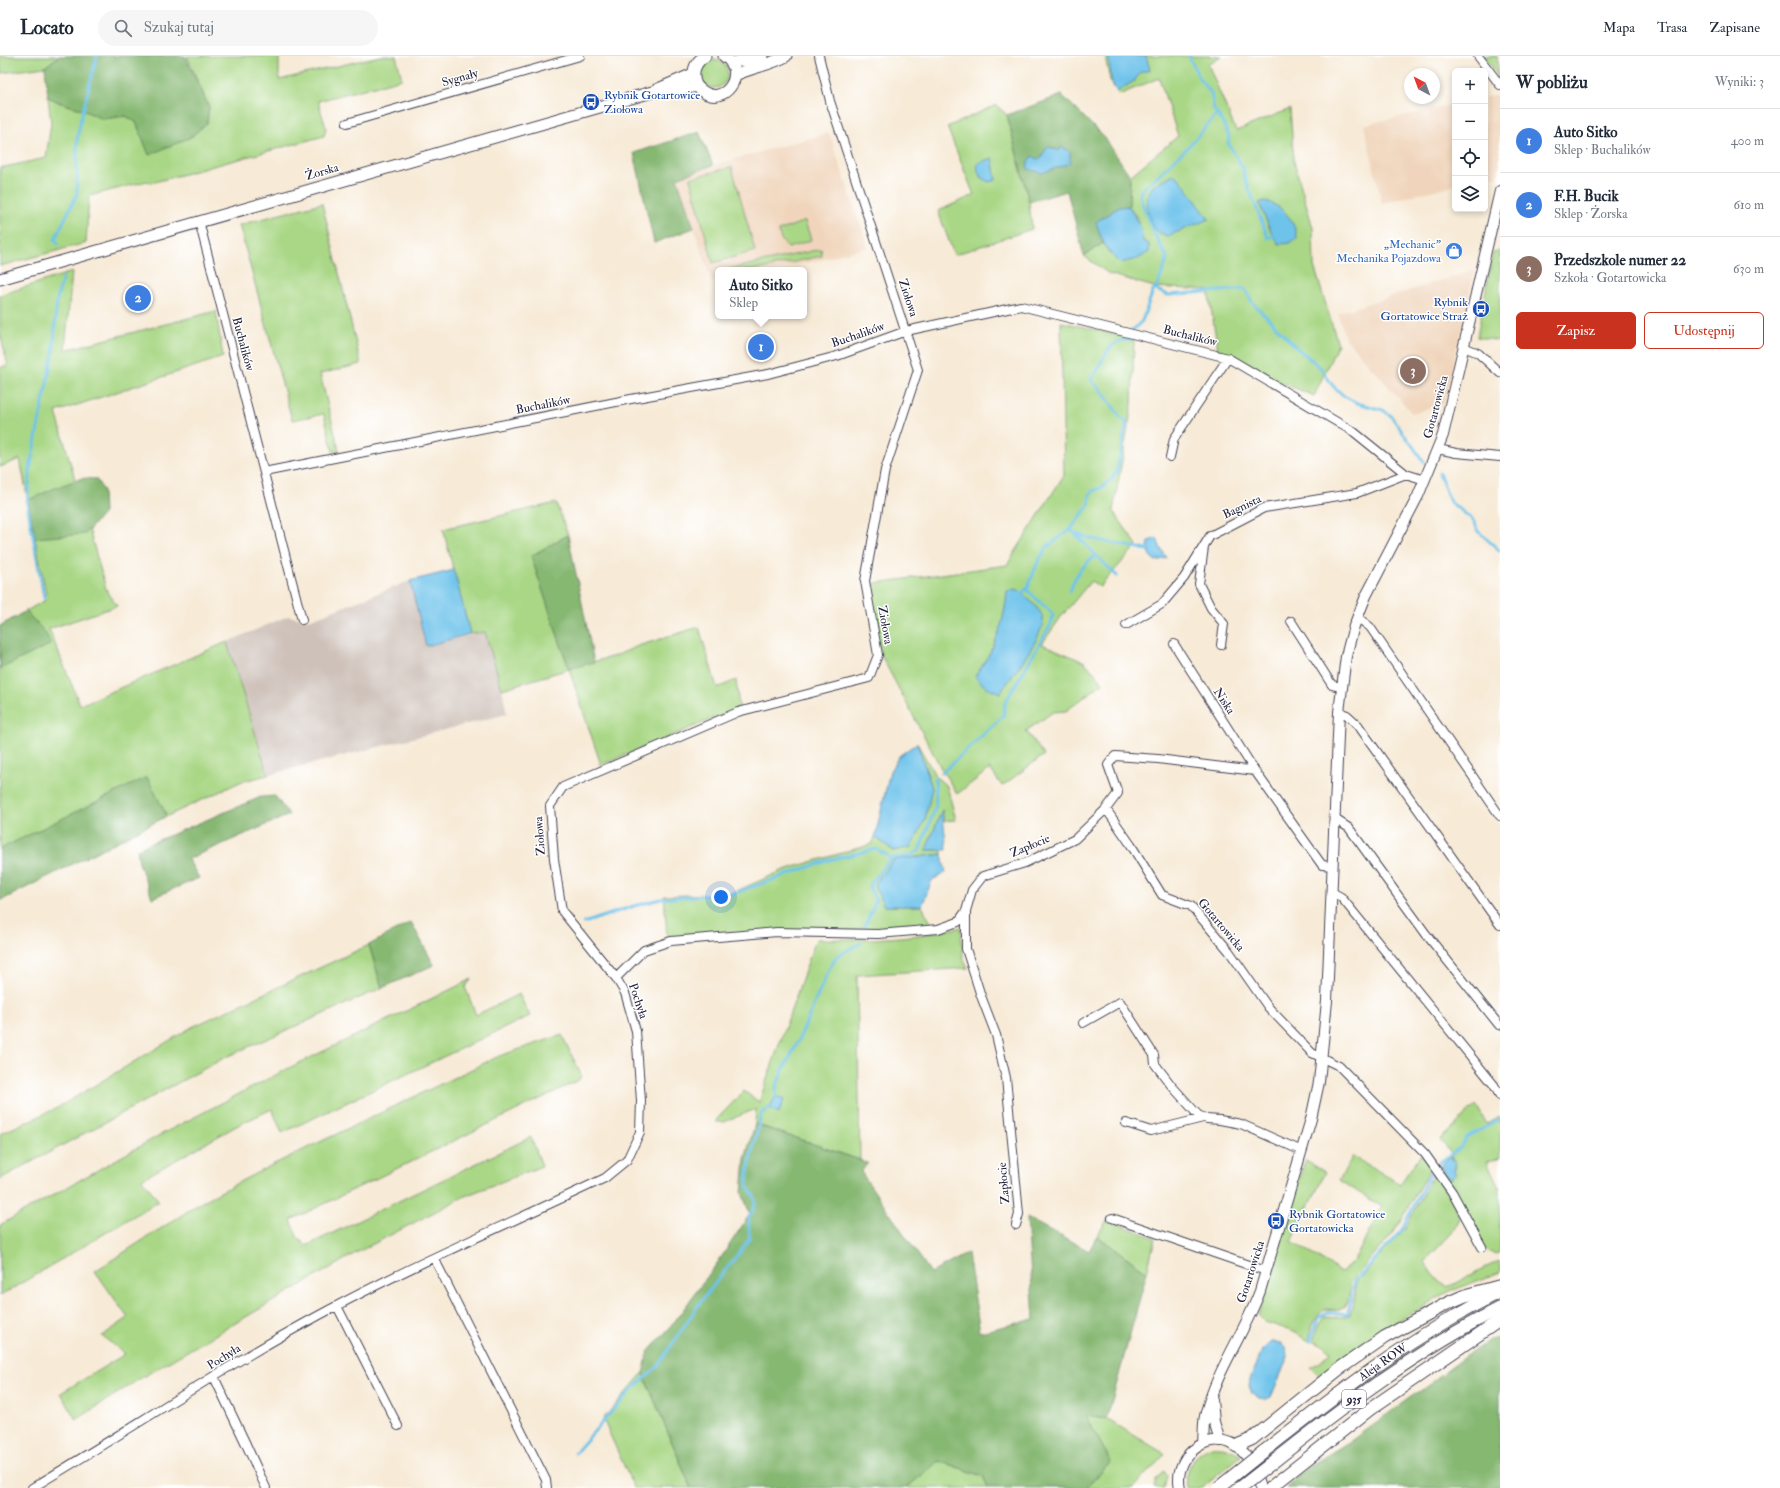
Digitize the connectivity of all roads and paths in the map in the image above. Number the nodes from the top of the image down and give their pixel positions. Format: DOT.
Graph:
graph roads {
  1 [pos="580,56"];
  2 [pos="704,56"];
  3 [pos="760,56"];
  4 [pos="786,56"];
  5 [pos="819,56"];
  6 [pos="1478,56"];
  7 [pos="728,60"];
  8 [pos="694,74"];
  9 [pos="735,75"];
  10 [pos="1500,85"];
  11 [pos="697,86"];
  12 [pos="652,92"];
  13 [pos="347,123"];
  14 [pos="1500,191"];
  15 [pos="199,221"];
  16 [pos="0,279"];
  17 [pos="906,331"];
  18 [pos="1464,347"];
  19 [pos="1228,358"];
  20 [pos="1500,373"];
  21 [pos="1438,449"];
  22 [pos="1170,457"];
  23 [pos="1500,457"];
  24 [pos="264,472"];
  25 [pos="1406,474"];
  26 [pos="1425,480"];
  27 [pos="1205,544"];
  28 [pos="1357,617"];
  29 [pos="302,620"];
  30 [pos="1291,621"];
  31 [pos="1126,625"];
  32 [pos="1174,644"];
  33 [pos="1221,645"];
  34 [pos="1342,687"];
  35 [pos="1339,712"];
  36 [pos="1255,771"];
  37 [pos="1106,809"];
  38 [pos="1500,816"];
  39 [pos="1335,819"];
  40 [pos="1333,866"];
  41 [pos="1332,892"];
  42 [pos="966,911"];
  43 [pos="1500,925"];
  44 [pos="616,978"];
  45 [pos="1083,1023"];
  46 [pos="1499,1025"];
  47 [pos="1322,1057"];
  48 [pos="1500,1096"];
  49 [pos="1203,1118"];
  50 [pos="1126,1123"];
  51 [pos="1302,1151"];
  52 [pos="1112,1218"];
  53 [pos="1016,1225"];
  54 [pos="1482,1247"];
  55 [pos="434,1258"];
  56 [pos="1266,1271"];
  57 [pos="1500,1286"];
  58 [pos="1500,1292"];
  59 [pos="337,1306"];
  60 [pos="1500,1308"];
  61 [pos="1500,1320"];
  62 [pos="214,1377"];
  63 [pos="1212,1396"];
  64 [pos="398,1426"];
  65 [pos="1220,1441"];
  66 [pos="1204,1443"];
  67 [pos="1236,1446"];
  68 [pos="546,1484"];
  69 [pos="32,1488"];
  70 [pos="266,1488"];
  71 [pos="1180,1488"];
  72 [pos="1218,1488"];
  73 [pos="1240,1488"];
  74 [pos="1260,1488"];
  75 [pos="1270,1488"];
  1 -- 13 [label="street, Sygnały"];
  2 -- 8 [label="main road"];
  3 -- 7 [label="main road"];
  4 -- 9 [label="main road"];
  5 -- 17 [label="street, Ziołowa"];
  6 -- 10 [label="street"];
  7 -- 9 [label="main road"];
  8 -- 11 [label="main road"];
  8 -- 12 [label="main road, Żorska"];
  9 -- 11 [label="main road"];
  11 -- 12 [label="main road, Żorska"];
  12 -- 15 [label="main road, Żorska"];
  14 -- 18 [label="street, Gotartowicka"];
  15 -- 16 [label="main road, Żorska"];
  15 -- 24 [label="street, Buchalików"];
  17 -- 19 [label="street, Buchalików"];
  17 -- 24 [label="street, Buchalików"];
  17 -- 44 [label="street, Ziołowa"];
  18 -- 20 [label="street"];
  18 -- 21 [label="street, Gotartowicka"];
  19 -- 22 [label="street"];
  19 -- 25 [label="street, Buchalików"];
  21 -- 23 [label="street"];
  21 -- 26 [label="street, Gotartowicka"];
  24 -- 29 [label="street, Buchalików"];
  25 -- 26 [label="street, Buchalików"];
  25 -- 27 [label="street, Bagnista"];
  26 -- 28 [label="street, Gotartowicka"];
  27 -- 31 [label="street, Bagnista"];
  27 -- 33 [label="street"];
  28 -- 34 [label="street, Gotartowicka"];
  28 -- 38 [label="street"];
  30 -- 34 [label="street"];
  32 -- 36 [label="street, Niska"];
  34 -- 35 [label="street, Gotartowicka"];
  35 -- 39 [label="street, Gotartowicka"];
  35 -- 43 [label="street"];
  36 -- 37 [label="street, Zapłocie"];
  36 -- 40 [label="street"];
  37 -- 42 [label="street, Zapłocie"];
  37 -- 47 [label="street, Gotartowicka"];
  39 -- 40 [label="street, Gotartowicka"];
  39 -- 46 [label="street"];
  40 -- 41 [label="street, Gotartowicka"];
  41 -- 47 [label="street, Gotartowicka"];
  41 -- 48 [label="street"];
  42 -- 44 [label="street, Pochyła"];
  42 -- 53 [label="street, Zapłocie"];
  44 -- 55 [label="street, Pochyła"];
  45 -- 49 [label="street"];
  47 -- 51 [label="street, Gotartowicka"];
  47 -- 54 [label="street"];
  49 -- 50 [label="street"];
  49 -- 51 [label="street"];
  51 -- 56 [label="street, Gotartowicka"];
  52 -- 56 [label="street"];
  55 -- 59 [label="street, Pochyła"];
  55 -- 68 [label="street"];
  56 -- 63 [label="street, Gotartowicka"];
  57 -- 67 [label="main road"];
  58 -- 72 [label="main road, Aleja ROW / 935, bridge"];
  59 -- 62 [label="street, Pochyła"];
  59 -- 64 [label="street"];
  60 -- 73 [label="main road, Aleja ROW / 935, bridge"];
  61 -- 75 [label="main road"];
  62 -- 69 [label="street, Pochyła"];
  62 -- 70 [label="street"];
  63 -- 65 [label="street, Gotartowicka"];
  63 -- 66 [label="street, Gotartowicka"];
  65 -- 66 [label="street"];
  65 -- 67 [label="street"];
  66 -- 71 [label="street"];
  67 -- 74 [label="street"];
}
